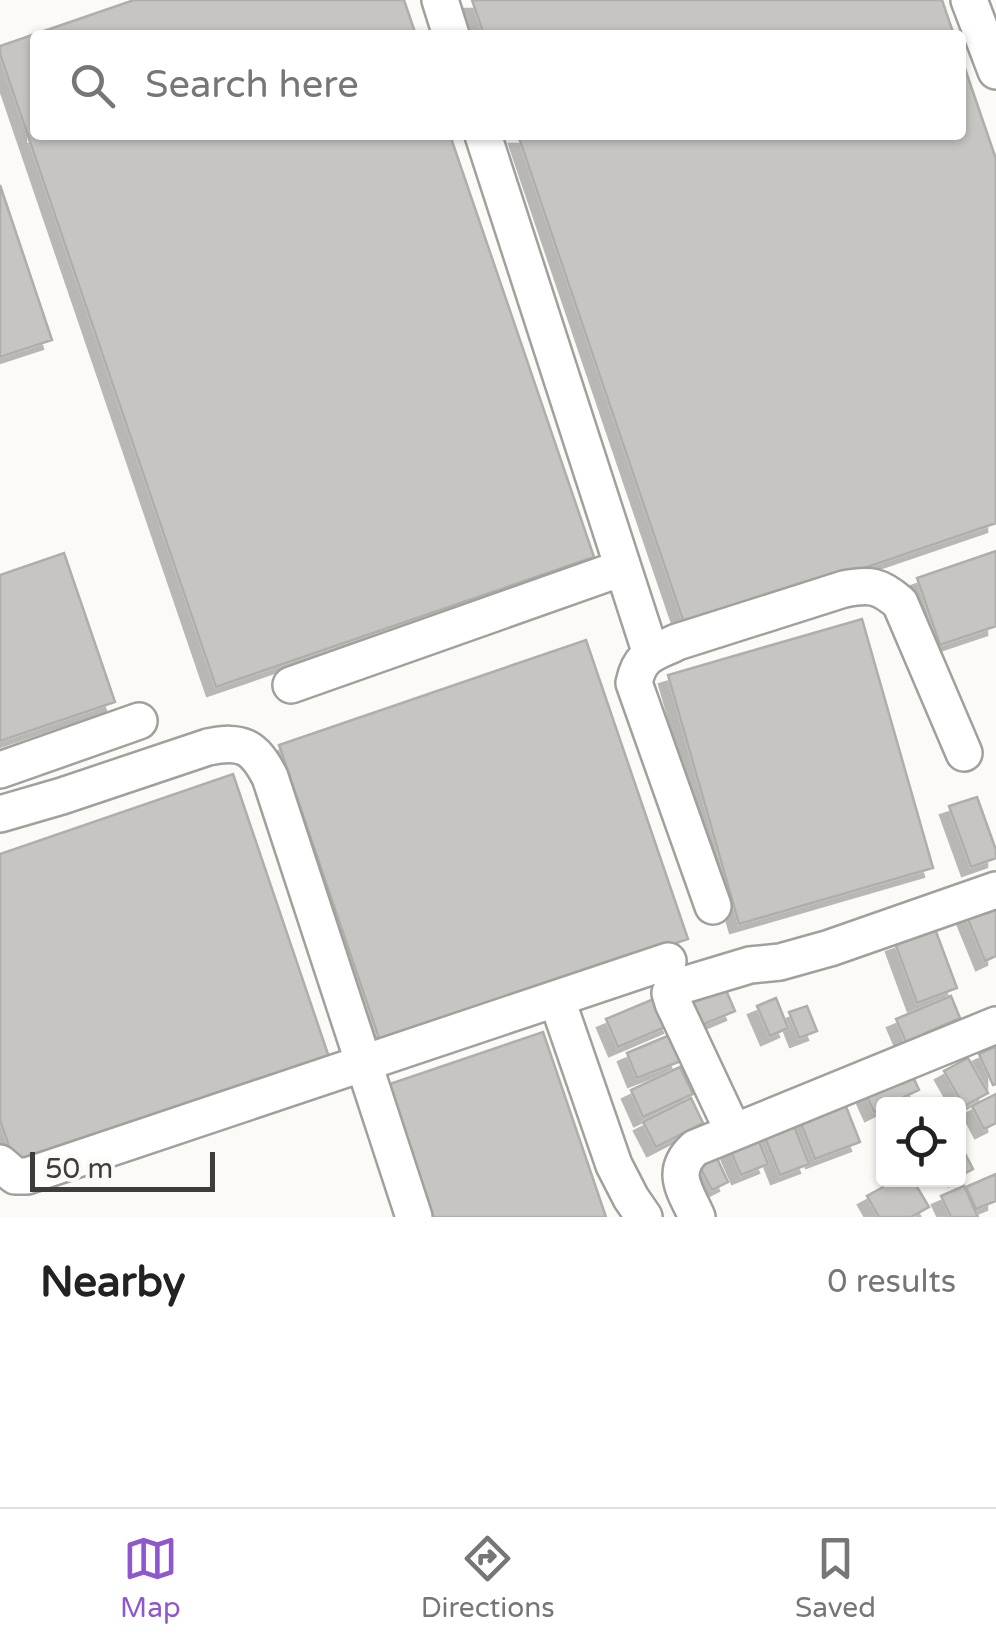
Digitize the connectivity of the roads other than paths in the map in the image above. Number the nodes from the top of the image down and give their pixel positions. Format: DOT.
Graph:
graph roads {
  1 [pos="440,0"];
  2 [pos="969,0"];
  3 [pos="449,30"];
  4 [pos="996,72"];
  5 [pos="486,140"];
  6 [pos="622,568"];
  7 [pos="651,654"];
  8 [pos="291,685"];
  9 [pos="138,721"];
  10 [pos="964,753"];
  11 [pos="0,770"];
  12 [pos="0,814"];
  13 [pos="996,890"];
  14 [pos="714,906"];
  15 [pos="668,961"];
  16 [pos="557,1000"];
  17 [pos="996,1025"];
  18 [pos="362,1062"];
  19 [pos="733,1131"];
  20 [pos="0,1162"];
  21 [pos="414,1217"];
  22 [pos="644,1217"];
  23 [pos="697,1217"];
  1 -- 3 [label="street"];
  2 -- 4 [label="street"];
  5 -- 6 [label="street"];
  6 -- 7 [label="street"];
  6 -- 8 [label="street"];
  7 -- 10 [label="street"];
  7 -- 14 [label="street"];
  9 -- 11 [label="street"];
  12 -- 18 [label="street"];
  13 -- 19 [label="street"];
  15 -- 16 [label="street"];
  16 -- 18 [label="street"];
  16 -- 22 [label="street"];
  17 -- 19 [label="street"];
  18 -- 20 [label="street"];
  18 -- 21 [label="street"];
  19 -- 23 [label="street"];
}
